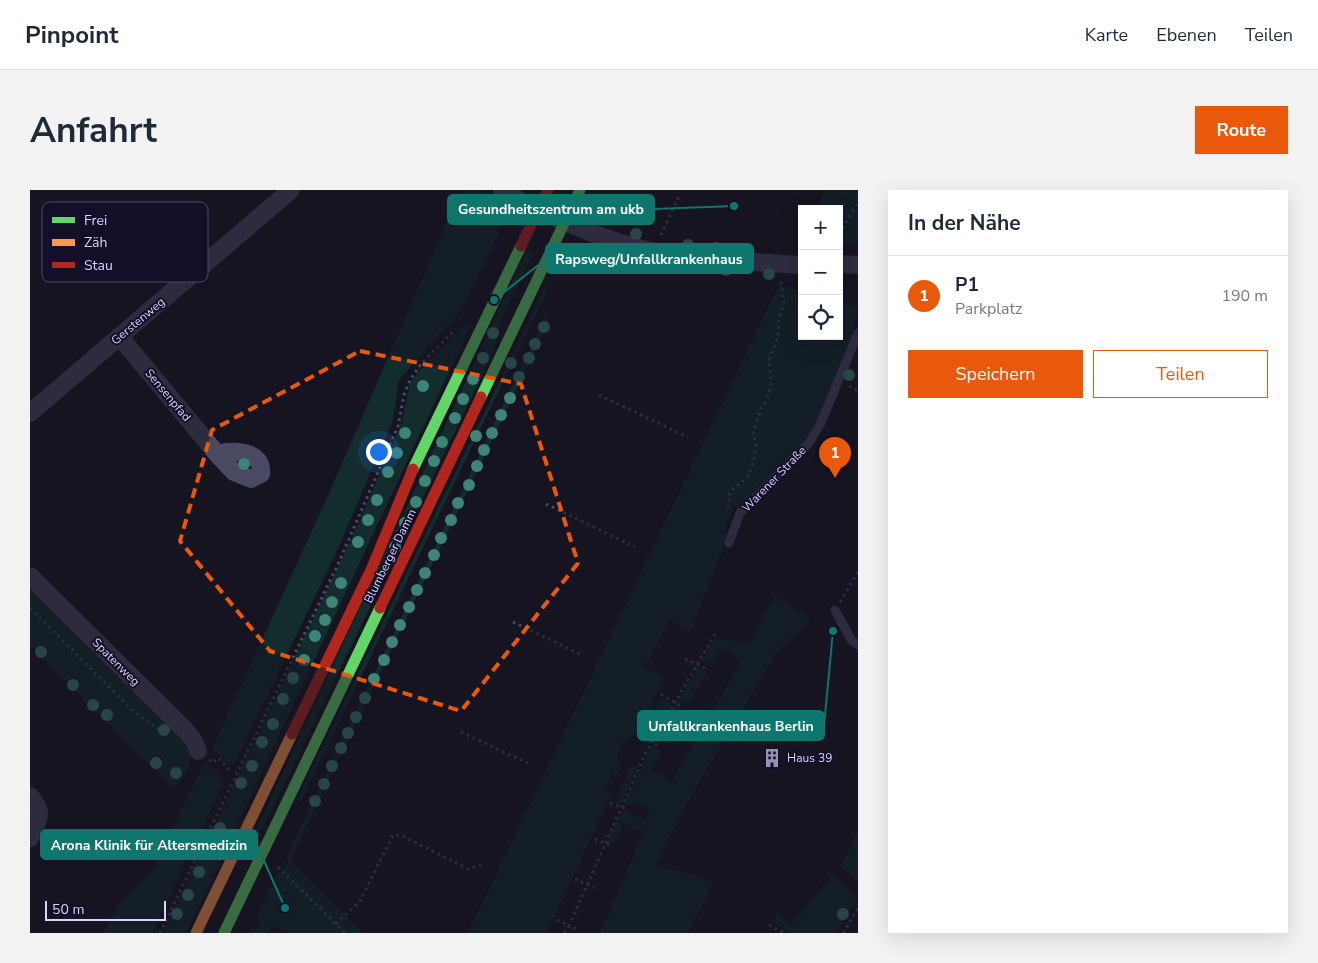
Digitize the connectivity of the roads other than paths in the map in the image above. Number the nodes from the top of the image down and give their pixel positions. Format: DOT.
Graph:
graph roads {
  1 [pos="291,190"];
  2 [pos="502,190"];
  3 [pos="548,190"];
  4 [pos="580,190"];
  5 [pos="539,209"];
  6 [pos="566,221"];
  7 [pos="208,260"];
  8 [pos="843,264"];
  9 [pos="798,265"];
  10 [pos="858,265"];
  11 [pos="183,282"];
  12 [pos="858,333"];
  13 [pos="119,336"];
  14 [pos="30,413"];
  15 [pos="217,454"];
  16 [pos="729,543"];
  17 [pos="30,576"];
  18 [pos="835,610"];
  19 [pos="858,645"];
  20 [pos="198,751"];
  21 [pos="30,796"];
  22 [pos="30,838"];
  23 [pos="196,933"];
  24 [pos="224,933"];
  1 -- 7 [label="street, Gerstenweg"];
  2 -- 5 [label="street"];
  3 -- 5 [label="main road, Blumberger Damm"];
  4 -- 6 [label="main road, Blumberger Damm"];
  5 -- 6 [label="street"];
  5 -- 23 [label="main road, Blumberger Damm"];
  6 -- 9 [label="street"];
  6 -- 24 [label="main road, Blumberger Damm"];
  8 -- 10 [label="street"];
  11 -- 13 [label="street, Gerstenweg"];
  12 -- 16 [label="lane, Warener Straße"];
  13 -- 14 [label="street, Gerstenweg"];
  13 -- 15 [label="street, Sensenpfad"];
  17 -- 20 [label="street, Spatenweg"];
  18 -- 19 [label="lane"];
  21 -- 22 [label="street"];
}
